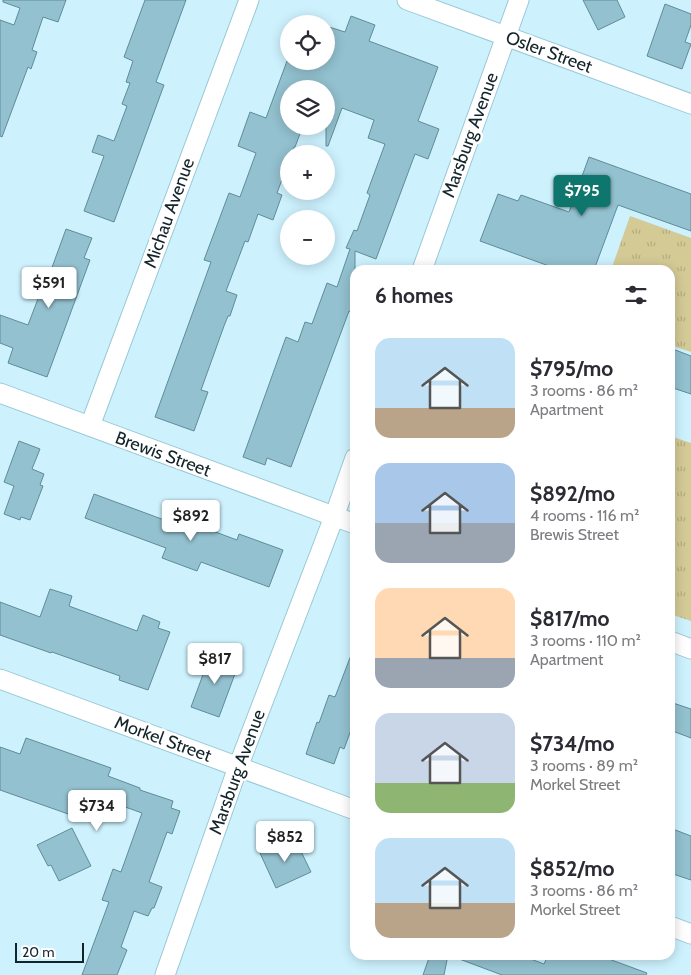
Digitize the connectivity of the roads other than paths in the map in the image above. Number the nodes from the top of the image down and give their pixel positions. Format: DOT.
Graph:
graph roads {
  1 [pos="249,0"];
  2 [pos="407,0"];
  3 [pos="518,0"];
  4 [pos="506,36"];
  5 [pos="691,104"];
  6 [pos="424,265"];
  7 [pos="0,393"];
  8 [pos="90,426"];
  9 [pos="350,472"];
  10 [pos="334,517"];
  11 [pos="350,522"];
  12 [pos="675,643"];
  13 [pos="691,649"];
  14 [pos="0,679"];
  15 [pos="238,767"];
  16 [pos="350,808"];
  17 [pos="675,928"];
  18 [pos="691,934"];
  19 [pos="165,975"];
  1 -- 8 [label="street, Michau Avenue"];
  2 -- 4 [label="street, Osler Street"];
  3 -- 4 [label="street, Marsburg Avenue"];
  4 -- 5 [label="street, Osler Street"];
  4 -- 6 [label="street, Marsburg Avenue"];
  7 -- 8 [label="street, Brewis Street"];
  8 -- 10 [label="street, Brewis Street"];
  9 -- 10 [label="street, Marsburg Avenue"];
  10 -- 11 [label="street, Brewis Street"];
  10 -- 15 [label="street, Marsburg Avenue"];
  12 -- 13 [label="street"];
  14 -- 15 [label="street, Morkel Street"];
  15 -- 16 [label="street, Morkel Street"];
  15 -- 19 [label="street, Marsburg Avenue"];
  17 -- 18 [label="street"];
}
